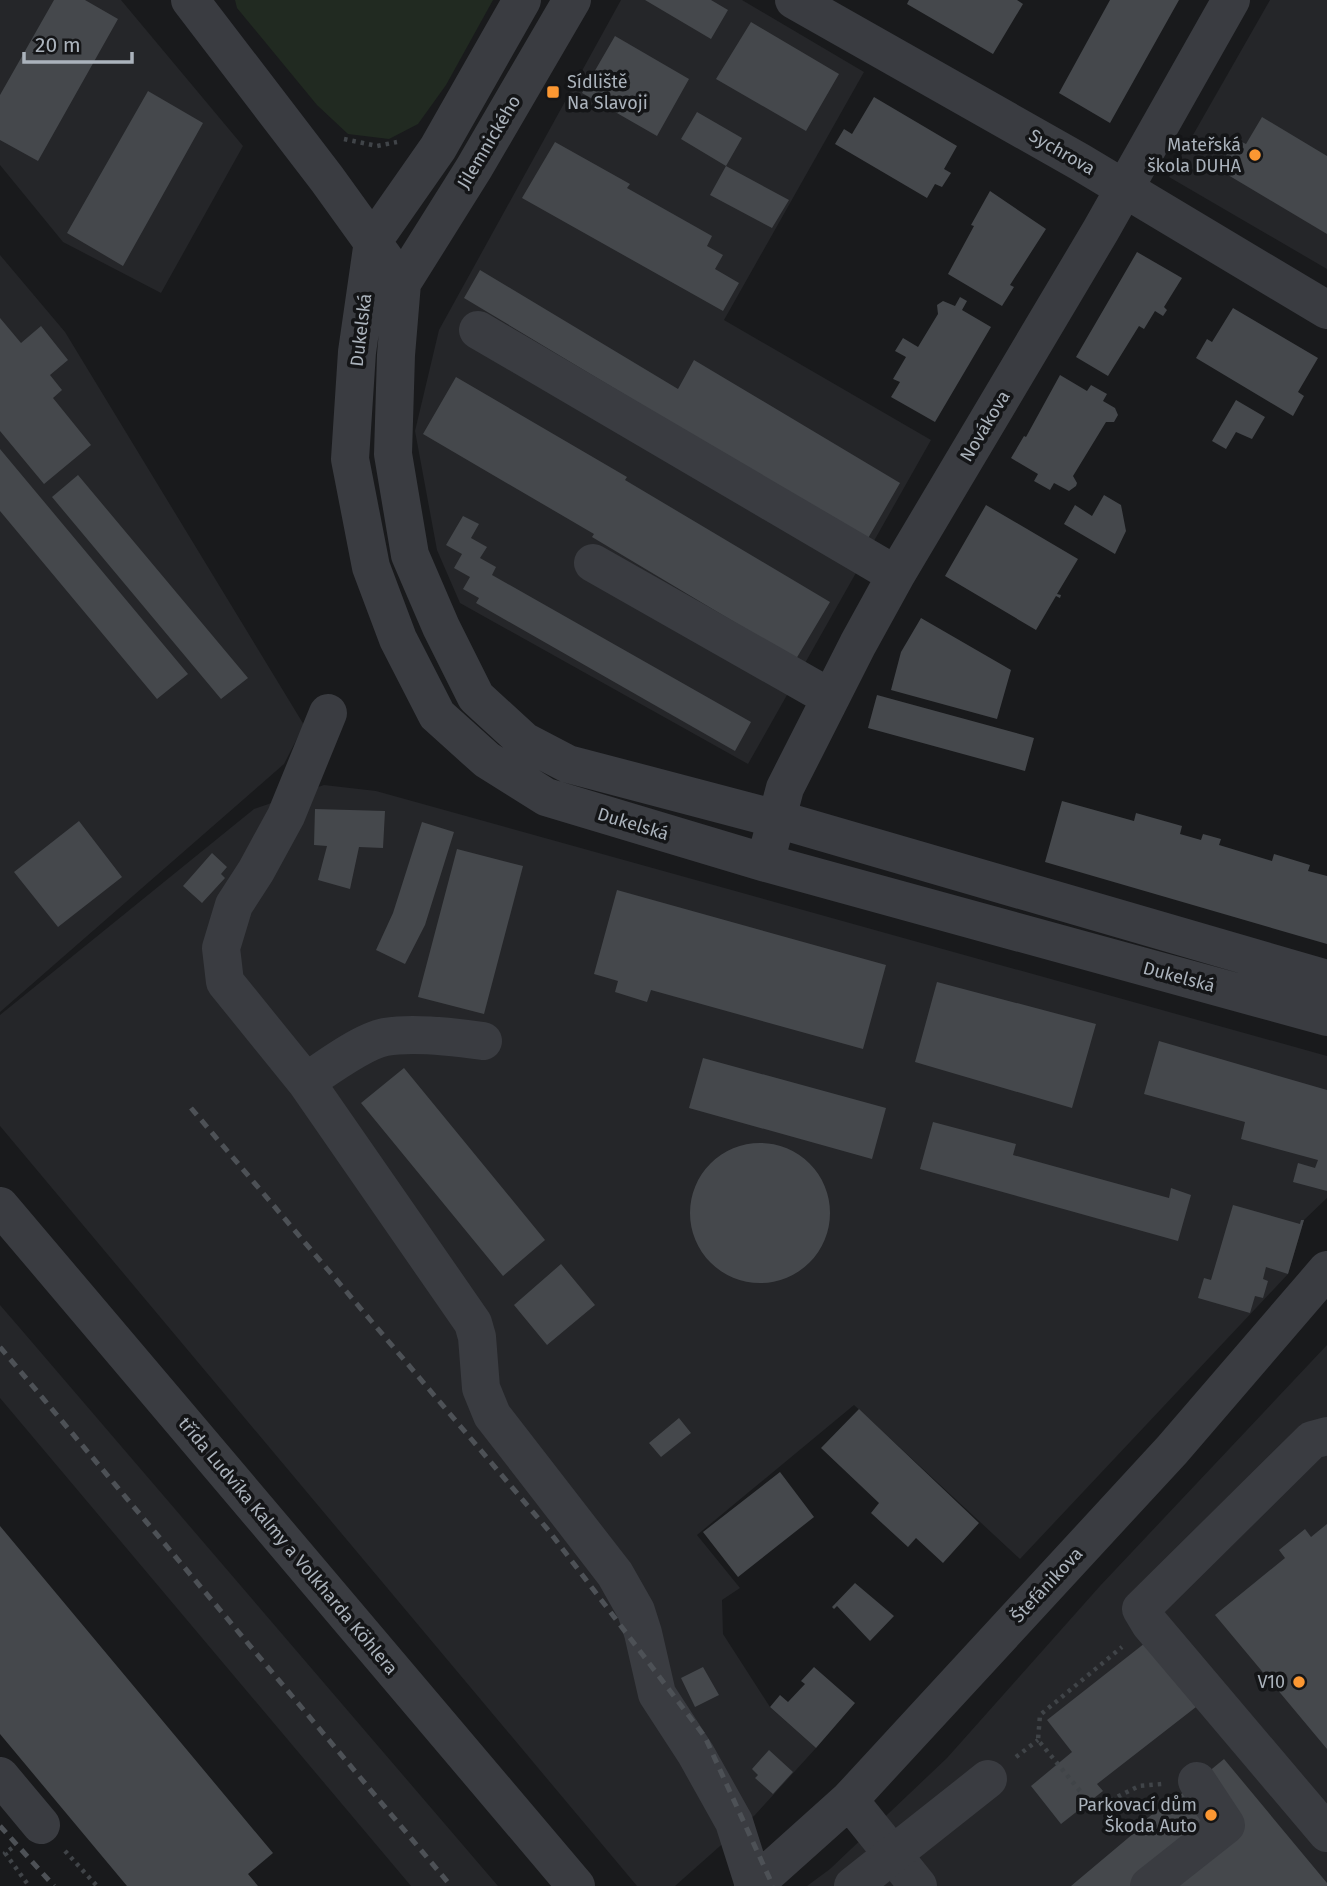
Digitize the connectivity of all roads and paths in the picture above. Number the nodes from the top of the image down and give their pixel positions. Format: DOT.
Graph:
graph roads {
  1 [pos="190,0"];
  2 [pos="522,0"];
  3 [pos="572,0"];
  4 [pos="794,0"];
  5 [pos="1231,0"];
  6 [pos="335,138"];
  7 [pos="438,148"];
  8 [pos="1124,188"];
  9 [pos="373,240"];
  10 [pos="402,283"];
  11 [pos="1327,310"];
  12 [pos="478,330"];
  13 [pos="593,563"];
  14 [pos="896,575"];
  15 [pos="829,697"];
  16 [pos="328,713"];
  17 [pos="777,819"];
  18 [pos="765,863"];
  19 [pos="1327,979"];
  20 [pos="1327,1017"];
  21 [pos="483,1041"];
  22 [pos="306,1082"];
  23 [pos="0,1206"];
  24 [pos="1327,1270"];
  25 [pos="1327,1436"];
  26 [pos="1038,1740"];
  27 [pos="0,1776"];
  28 [pos="988,1779"];
  29 [pos="1197,1781"];
  30 [pos="1080,1791"];
  31 [pos="849,1800"];
  32 [pos="1095,1808"];
  33 [pos="41,1825"];
  34 [pos="1327,1833"];
  35 [pos="759,1881"];
  36 [pos="576,1886"];
  37 [pos="853,1886"];
  38 [pos="918,1886"];
  39 [pos="1149,1886"];
  1 -- 9 [label="street"];
  2 -- 7 [label="street"];
  3 -- 10 [label="street, Jilemnického"];
  4 -- 8 [label="street, Sychrova"];
  5 -- 8 [label="street, Novákova"];
  6 -- 7 [label="path"];
  7 -- 9 [label="street"];
  8 -- 11 [label="street, Sychrova"];
  8 -- 14 [label="street, Novákova"];
  9 -- 10 [label="street"];
  9 -- 18 [label="street, Dukelská"];
  10 -- 17 [label="street, Dukelská"];
  12 -- 14 [label="street"];
  13 -- 15 [label="street"];
  14 -- 15 [label="street, Novákova"];
  15 -- 17 [label="street, Novákova"];
  16 -- 22 [label="street"];
  17 -- 18 [label="street, Novákova"];
  17 -- 19 [label="street, Dukelská"];
  18 -- 20 [label="street, Dukelská"];
  21 -- 22 [label="street"];
  22 -- 35 [label="street"];
  23 -- 36 [label="street, třída Ludvíka Kalmy a Volkharda Köhlera"];
  24 -- 31 [label="street, Štefánikova"];
  25 -- 34 [label="street"];
  26 -- 30 [label="path"];
  27 -- 33 [label="street"];
  28 -- 37 [label="street, bridge"];
  29 -- 32 [label="path"];
  29 -- 39 [label="street"];
  31 -- 35 [label="street, Štefánikova"];
  31 -- 38 [label="street"];
}
